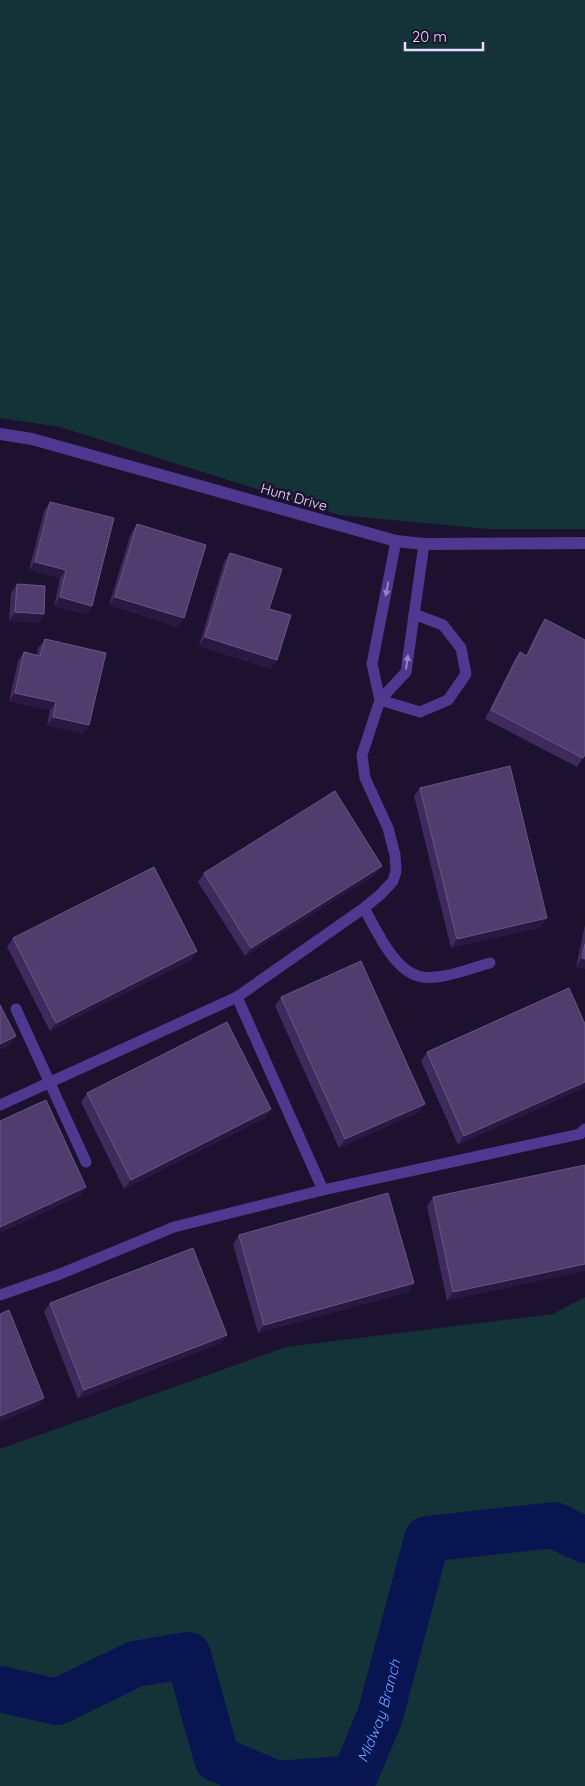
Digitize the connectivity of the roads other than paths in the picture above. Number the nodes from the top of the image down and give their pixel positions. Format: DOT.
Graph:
graph roads {
  1 [pos="0,434"];
  2 [pos="396,541"];
  3 [pos="585,543"];
  4 [pos="424,544"];
  5 [pos="414,614"];
  6 [pos="380,700"];
  7 [pos="364,908"];
  8 [pos="490,963"];
  9 [pos="237,997"];
  10 [pos="16,1009"];
  11 [pos="49,1083"];
  12 [pos="0,1105"];
  13 [pos="583,1135"];
  14 [pos="86,1162"];
  15 [pos="323,1190"];
  16 [pos="0,1295"];
  1 -- 2 [label="street, Hunt Drive"];
  2 -- 4 [label="street, Hunt Drive"];
  2 -- 6 [label="lane, one-way"];
  3 -- 4 [label="street, Hunt Drive"];
  4 -- 5 [label="lane"];
  6 -- 5 [label="lane, one-way"];
  5 -- 6 [label="lane"];
  6 -- 7 [label="lane"];
  7 -- 8 [label="lane"];
  7 -- 9 [label="lane"];
  9 -- 11 [label="lane"];
  9 -- 15 [label="lane"];
  10 -- 11 [label="lane"];
  11 -- 12 [label="lane"];
  11 -- 14 [label="lane"];
  13 -- 15 [label="lane"];
  15 -- 16 [label="lane"];
}
